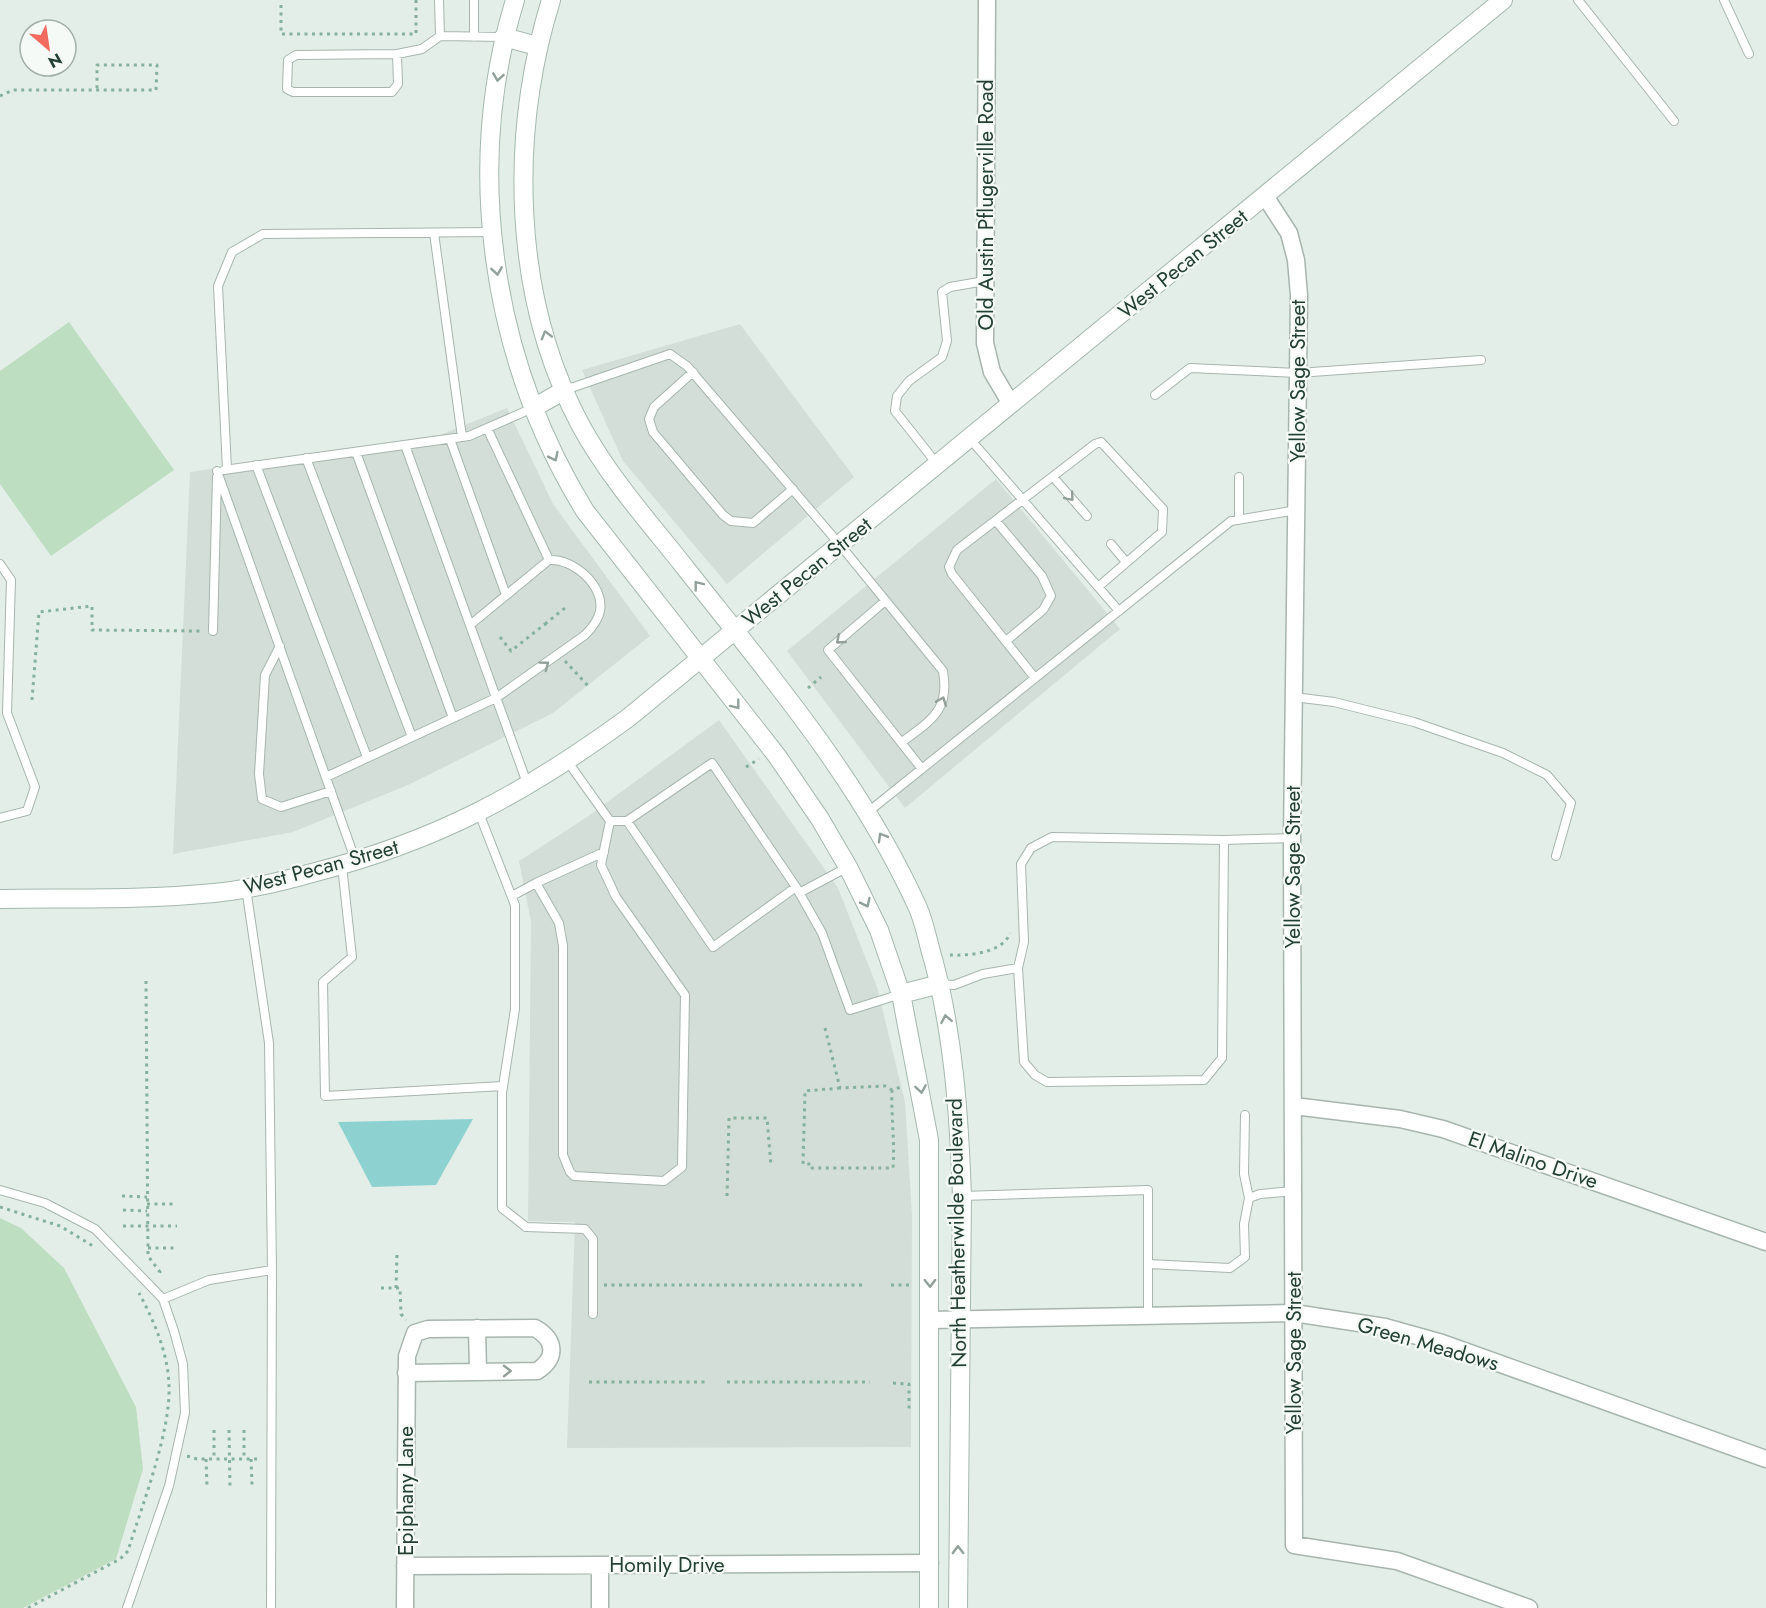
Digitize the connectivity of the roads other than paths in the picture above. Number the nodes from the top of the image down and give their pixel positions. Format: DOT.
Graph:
graph roads {
  1 [pos="439,0"];
  2 [pos="474,0"];
  3 [pos="515,0"];
  4 [pos="551,0"];
  5 [pos="987,0"];
  6 [pos="1503,0"];
  7 [pos="1578,0"];
  8 [pos="1724,0"];
  9 [pos="440,36"];
  10 [pos="474,37"];
  11 [pos="504,37"];
  12 [pos="537,46"];
  13 [pos="397,54"];
  14 [pos="1749,54"];
  15 [pos="1674,121"];
  16 [pos="1265,196"];
  17 [pos="492,232"];
  18 [pos="434,233"];
  19 [pos="985,281"];
  20 [pos="1481,360"];
  21 [pos="693,372"];
  22 [pos="1298,373"];
  23 [pos="565,390"];
  24 [pos="1155,395"];
  25 [pos="1011,404"];
  26 [pos="532,408"];
  27 [pos="487,428"];
  28 [pos="462,437"];
  29 [pos="450,439"];
  30 [pos="970,439"];
  31 [pos="405,445"];
  32 [pos="356,452"];
  33 [pos="306,458"];
  34 [pos="256,465"];
  35 [pos="938,465"];
  36 [pos="227,469"];
  37 [pos="217,471"];
  38 [pos="1239,477"];
  39 [pos="1054,478"];
  40 [pos="793,489"];
  41 [pos="1023,501"];
  42 [pos="1298,510"];
  43 [pos="1087,516"];
  44 [pos="1239,519"];
  45 [pos="996,521"];
  46 [pos="1110,544"];
  47 [pos="841,546"];
  48 [pos="549,560"];
  49 [pos="1126,562"];
  50 [pos="0,564"];
  51 [pos="1098,587"];
  52 [pos="506,595"];
  53 [pos="884,602"];
  54 [pos="1119,611"];
  55 [pos="470,625"];
  56 [pos="735,630"];
  57 [pos="213,631"];
  58 [pos="1006,641"];
  59 [pos="280,646"];
  60 [pos="700,659"];
  61 [pos="1035,678"];
  62 [pos="1294,697"];
  63 [pos="496,698"];
  64 [pos="453,718"];
  65 [pos="412,737"];
  66 [pos="902,742"];
  67 [pos="367,758"];
  68 [pos="568,762"];
  69 [pos="922,769"];
  70 [pos="326,777"];
  71 [pos="528,786"];
  72 [pos="331,791"];
  73 [pos="868,812"];
  74 [pos="479,813"];
  75 [pos="0,818"];
  76 [pos="610,821"];
  77 [pos="627,821"];
  78 [pos="1292,838"];
  79 [pos="1224,840"];
  80 [pos="603,852"];
  81 [pos="1556,856"];
  82 [pos="349,864"];
  83 [pos="848,867"];
  84 [pos="536,883"];
  85 [pos="246,888"];
  86 [pos="798,890"];
  87 [pos="512,896"];
  88 [pos="0,899"];
  89 [pos="1018,968"];
  90 [pos="940,984"];
  91 [pos="901,994"];
  92 [pos="503,1086"];
  93 [pos="1294,1107"];
  94 [pos="1245,1115"];
  95 [pos="0,1190"];
  96 [pos="1294,1191"];
  97 [pos="962,1196"];
  98 [pos="1249,1198"];
  99 [pos="1766,1242"];
  100 [pos="1148,1264"];
  101 [pos="272,1270"];
  102 [pos="164,1299"];
  103 [pos="1294,1313"];
  104 [pos="593,1314"];
  105 [pos="1148,1316"];
  106 [pos="959,1318"];
  107 [pos="931,1320"];
  108 [pos="477,1328"];
  109 [pos="478,1372"];
  110 [pos="406,1373"];
  111 [pos="1766,1459"];
  112 [pos="930,1563"];
  113 [pos="600,1565"];
  114 [pos="405,1566"];
  115 [pos="127,1608"];
  116 [pos="271,1608"];
  117 [pos="405,1608"];
  118 [pos="600,1608"];
  119 [pos="929,1608"];
  120 [pos="958,1608"];
  121 [pos="1529,1608"];
  1 -- 9 [label="lane"];
  2 -- 10 [label="lane"];
  3 -- 11 [label="main road, North Heatherwilde Boulevard"];
  4 -- 12 [label="main road, North Heatherwilde Boulevard"];
  5 -- 19 [label="street, Old Austin Pflugerville Road"];
  6 -- 16 [label="main road, West Pecan Street"];
  7 -- 15 [label="lane"];
  8 -- 14 [label="lane"];
  9 -- 10 [label="lane"];
  9 -- 13 [label="lane"];
  10 -- 11 [label="lane"];
  11 -- 12 [label="main road"];
  11 -- 17 [label="main road, North Heatherwilde Boulevard, one-way"];
  23 -- 12 [label="main road, North Heatherwilde Boulevard, one-way"];
  13 -- 13 [label="lane"];
  16 -- 22 [label="street, Yellow Sage Street"];
  16 -- 25 [label="main road, West Pecan Street"];
  17 -- 18 [label="lane"];
  17 -- 26 [label="main road, North Heatherwilde Boulevard, one-way"];
  18 -- 28 [label="lane"];
  18 -- 36 [label="lane"];
  19 -- 25 [label="street, Old Austin Pflugerville Road"];
  19 -- 35 [label="lane"];
  20 -- 22 [label="lane"];
  21 -- 23 [label="lane"];
  21 -- 40 [label="lane"];
  21 -- 40 [label="lane"];
  22 -- 24 [label="lane"];
  22 -- 42 [label="street, Yellow Sage Street"];
  23 -- 26 [label="main road"];
  56 -- 23 [label="main road, North Heatherwilde Boulevard, one-way"];
  25 -- 30 [label="main road, West Pecan Street"];
  26 -- 27 [label="lane"];
  26 -- 60 [label="main road, North Heatherwilde Boulevard, one-way"];
  27 -- 28 [label="lane"];
  27 -- 48 [label="lane"];
  28 -- 29 [label="lane"];
  29 -- 31 [label="lane"];
  29 -- 52 [label="lane"];
  30 -- 35 [label="main road, West Pecan Street"];
  30 -- 41 [label="lane"];
  31 -- 32 [label="lane"];
  31 -- 55 [label="lane"];
  32 -- 33 [label="lane"];
  32 -- 64 [label="lane"];
  33 -- 34 [label="lane"];
  33 -- 65 [label="lane"];
  34 -- 36 [label="lane"];
  34 -- 67 [label="lane"];
  35 -- 47 [label="main road, West Pecan Street"];
  36 -- 37 [label="lane"];
  37 -- 57 [label="lane"];
  37 -- 59 [label="lane"];
  38 -- 44 [label="lane"];
  39 -- 41 [label="lane"];
  39 -- 43 [label="lane, one-way"];
  39 -- 49 [label="lane"];
  40 -- 47 [label="lane"];
  41 -- 45 [label="lane"];
  41 -- 51 [label="lane"];
  42 -- 44 [label="lane"];
  42 -- 62 [label="street, Yellow Sage Street"];
  44 -- 54 [label="lane"];
  45 -- 58 [label="lane"];
  45 -- 58 [label="lane"];
  46 -- 49 [label="lane"];
  47 -- 53 [label="lane"];
  47 -- 56 [label="main road, West Pecan Street"];
  48 -- 52 [label="lane"];
  63 -- 48 [label="lane, one-way"];
  49 -- 51 [label="lane"];
  50 -- 75 [label="lane"];
  51 -- 54 [label="lane"];
  52 -- 55 [label="lane"];
  66 -- 53 [label="lane, one-way"];
  53 -- 66 [label="lane, one-way"];
  54 -- 61 [label="lane"];
  55 -- 63 [label="lane"];
  56 -- 60 [label="main road, West Pecan Street"];
  56 -- 73 [label="main road, North Heatherwilde Boulevard"];
  58 -- 61 [label="lane"];
  59 -- 70 [label="lane"];
  59 -- 72 [label="lane"];
  60 -- 68 [label="main road, West Pecan Street"];
  60 -- 83 [label="main road, North Heatherwilde Boulevard, one-way"];
  61 -- 69 [label="lane"];
  62 -- 78 [label="street, Yellow Sage Street"];
  62 -- 81 [label="lane"];
  63 -- 64 [label="lane"];
  63 -- 71 [label="lane"];
  64 -- 65 [label="lane"];
  65 -- 67 [label="lane"];
  66 -- 69 [label="lane"];
  67 -- 70 [label="lane"];
  68 -- 71 [label="main road, West Pecan Street"];
  68 -- 76 [label="lane"];
  69 -- 73 [label="lane"];
  70 -- 72 [label="lane"];
  71 -- 74 [label="main road, West Pecan Street"];
  72 -- 82 [label="lane"];
  90 -- 73 [label="main road, North Heatherwilde Boulevard, one-way"];
  74 -- 82 [label="main road, West Pecan Street"];
  74 -- 87 [label="lane"];
  76 -- 77 [label="lane"];
  76 -- 80 [label="lane"];
  77 -- 86 [label="lane"];
  77 -- 86 [label="lane"];
  78 -- 79 [label="lane"];
  78 -- 93 [label="street, Yellow Sage Street"];
  79 -- 89 [label="lane"];
  79 -- 89 [label="lane"];
  80 -- 84 [label="lane"];
  80 -- 84 [label="lane"];
  82 -- 85 [label="main road, West Pecan Street"];
  82 -- 92 [label="lane"];
  83 -- 86 [label="lane"];
  83 -- 91 [label="main road, North Heatherwilde Boulevard, one-way"];
  84 -- 87 [label="lane"];
  85 -- 88 [label="main road, West Pecan Street"];
  85 -- 101 [label="lane"];
  86 -- 91 [label="lane"];
  87 -- 92 [label="lane"];
  89 -- 90 [label="lane"];
  90 -- 91 [label="main road"];
  97 -- 90 [label="main road, North Heatherwilde Boulevard, one-way"];
  91 -- 107 [label="main road, North Heatherwilde Boulevard, one-way"];
  92 -- 104 [label="lane"];
  93 -- 96 [label="street, Yellow Sage Street"];
  93 -- 99 [label="street, El Malino Drive"];
  94 -- 98 [label="lane"];
  95 -- 102 [label="lane"];
  96 -- 98 [label="lane"];
  96 -- 103 [label="street, Yellow Sage Street"];
  97 -- 100 [label="lane"];
  97 -- 106 [label="main road, North Heatherwilde Boulevard"];
  98 -- 100 [label="lane"];
  100 -- 105 [label="lane"];
  101 -- 102 [label="lane"];
  101 -- 116 [label="lane"];
  102 -- 115 [label="lane"];
  103 -- 105 [label="street, Green Meadows"];
  103 -- 111 [label="street, Green Meadows"];
  103 -- 121 [label="street, Yellow Sage Street"];
  105 -- 106 [label="street, Green Meadows"];
  106 -- 107 [label="street, Green Meadows"];
  120 -- 106 [label="main road, North Heatherwilde Boulevard, one-way"];
  107 -- 112 [label="main road, North Heatherwilde Boulevard"];
  108 -- 109 [label="street"];
  109 -- 108 [label="street, one-way"];
  108 -- 110 [label="street, Epiphany Lane"];
  109 -- 110 [label="street"];
  110 -- 114 [label="street, Epiphany Lane"];
  112 -- 113 [label="street, Homily Drive"];
  112 -- 119 [label="main road, North Heatherwilde Boulevard"];
  113 -- 114 [label="street, Homily Drive"];
  113 -- 118 [label="street"];
  114 -- 117 [label="street, Epiphany Lane"];
}
